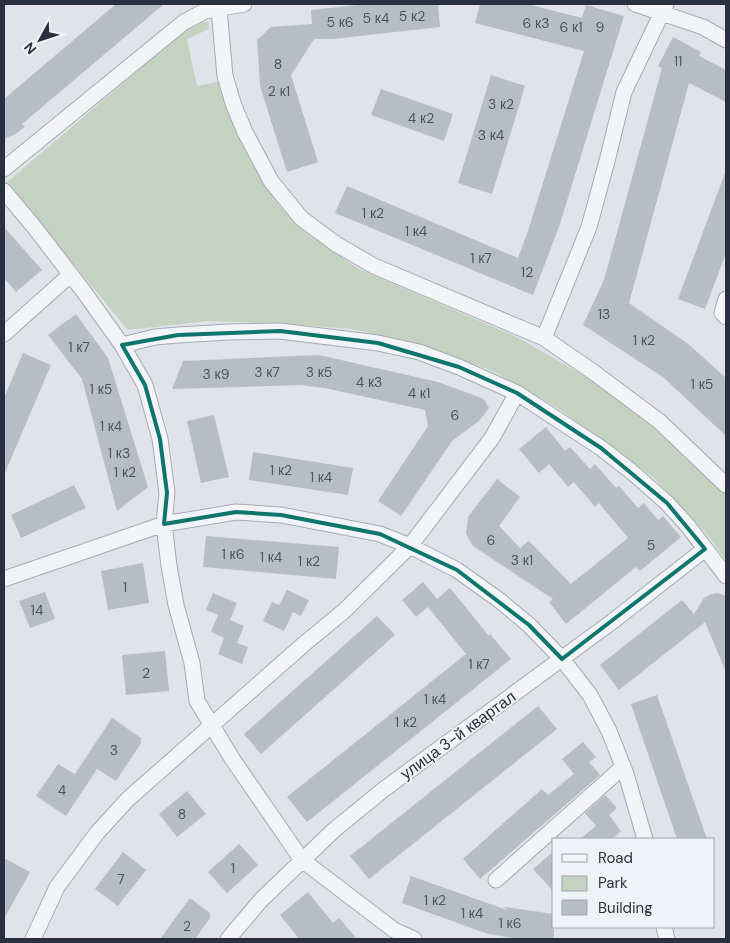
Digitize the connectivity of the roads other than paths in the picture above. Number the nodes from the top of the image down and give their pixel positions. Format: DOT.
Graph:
graph roads {
  1 [pos="244,4"];
  2 [pos="635,4"];
  3 [pos="664,8"];
  4 [pos="219,9"];
  5 [pos="726,40"];
  6 [pos="4,169"];
  7 [pos="4,192"];
  8 [pos="70,275"];
  9 [pos="726,299"];
  10 [pos="726,318"];
  11 [pos="4,334"];
  12 [pos="544,338"];
  13 [pos="122,346"];
  14 [pos="517,393"];
  15 [pos="726,485"];
  16 [pos="164,524"];
  17 [pos="410,546"];
  18 [pos="704,549"];
  19 [pos="726,576"];
  20 [pos="4,579"];
  21 [pos="562,659"];
  22 [pos="212,726"];
  23 [pos="623,767"];
  24 [pos="645,838"];
  25 [pos="302,860"];
  26 [pos="496,880"];
  27 [pos="33,939"];
  28 [pos="228,939"];
  29 [pos="414,939"];
  1 -- 4 [label="street"];
  2 -- 3 [label="street"];
  3 -- 5 [label="street"];
  3 -- 12 [label="street"];
  4 -- 6 [label="street"];
  4 -- 12 [label="street"];
  7 -- 8 [label="street"];
  8 -- 11 [label="street"];
  8 -- 13 [label="street"];
  9 -- 10 [label="street"];
  12 -- 15 [label="street"];
  13 -- 14 [label="street"];
  13 -- 16 [label="street"];
  14 -- 17 [label="street"];
  14 -- 18 [label="street"];
  16 -- 17 [label="street"];
  16 -- 20 [label="street"];
  16 -- 22 [label="street"];
  17 -- 21 [label="street"];
  17 -- 22 [label="street"];
  18 -- 19 [label="street"];
  18 -- 21 [label="street, улица 3-й квартал"];
  21 -- 23 [label="street"];
  21 -- 25 [label="street, улица 3-й квартал"];
  22 -- 25 [label="street"];
  22 -- 27 [label="street"];
  23 -- 24 [label="street"];
  23 -- 26 [label="street"];
  25 -- 28 [label="street, улица 3-й квартал"];
  25 -- 29 [label="street"];
}
